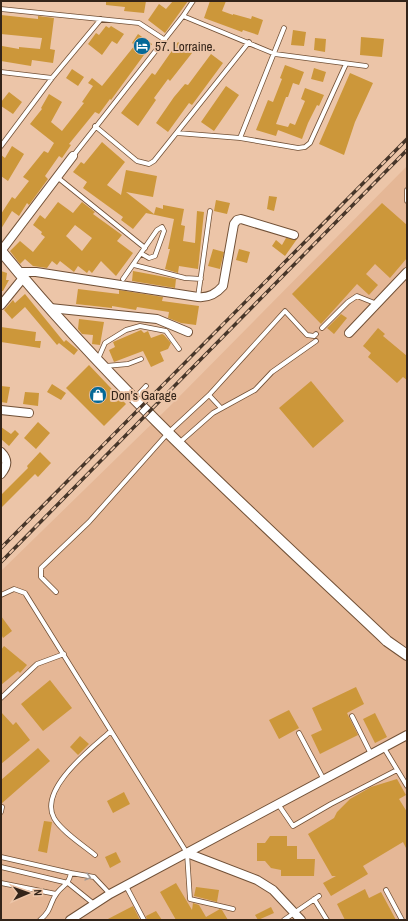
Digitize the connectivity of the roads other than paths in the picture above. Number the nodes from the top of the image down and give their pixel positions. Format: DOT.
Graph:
graph roads {
  1 [pos="193,1"];
  2 [pos="1,9"];
  3 [pos="183,16"];
  4 [pos="101,19"];
  5 [pos="284,28"];
  6 [pos="164,40"];
  7 [pos="249,42"];
  8 [pos="275,54"];
  9 [pos="346,64"];
  10 [pos="366,66"];
  11 [pos="1,72"];
  12 [pos="52,78"];
  13 [pos="95,126"];
  14 [pos="177,133"];
  15 [pos="240,138"];
  16 [pos="1,146"];
  17 [pos="73,156"];
  18 [pos="57,177"];
  19 [pos="407,190"];
  20 [pos="407,201"];
  21 [pos="210,211"];
  22 [pos="294,235"];
  23 [pos="145,248"];
  24 [pos="2,254"];
  25 [pos="142,254"];
  26 [pos="134,265"];
  27 [pos="407,272"];
  28 [pos="20,275"];
  29 [pos="123,279"];
  30 [pos="201,279"];
  31 [pos="198,297"];
  32 [pos="378,304"];
  33 [pos="1,305"];
  34 [pos="50,308"];
  35 [pos="322,328"];
  36 [pos="188,332"];
  37 [pos="349,333"];
  38 [pos="316,334"];
  39 [pos="316,341"];
  40 [pos="179,349"];
  41 [pos="141,359"];
  42 [pos="101,363"];
  43 [pos="146,386"];
  44 [pos="209,395"];
  45 [pos="134,399"];
  46 [pos="222,408"];
  47 [pos="1,410"];
  48 [pos="29,413"];
  49 [pos="168,433"];
  50 [pos="179,443"];
  51 [pos="1,452"];
  52 [pos="1,474"];
  53 [pos="56,592"];
  54 [pos="1,595"];
  55 [pos="64,654"];
  56 [pos="407,655"];
  57 [pos="1,698"];
  58 [pos="352,716"];
  59 [pos="111,731"];
  60 [pos="299,733"];
  61 [pos="407,735"];
  62 [pos="383,747"];
  63 [pos="371,754"];
  64 [pos="397,770"];
  65 [pos="324,780"];
  66 [pos="407,786"];
  67 [pos="278,804"];
  68 [pos="187,853"];
  69 [pos="95,855"];
  70 [pos="1,857"];
  71 [pos="1,867"];
  72 [pos="71,873"];
  73 [pos="1,883"];
  74 [pos="68,883"];
  75 [pos="126,886"];
  76 [pos="386,890"];
  77 [pos="56,894"];
  78 [pos="110,894"];
  79 [pos="319,896"];
  80 [pos="314,899"];
  81 [pos="94,904"];
  82 [pos="233,909"];
  83 [pos="295,913"];
  84 [pos="40,920"];
  85 [pos="70,920"];
  86 [pos="144,920"];
  87 [pos="284,920"];
  88 [pos="300,920"];
  89 [pos="327,920"];
  90 [pos="402,920"];
  1 -- 3 [label="lane"];
  2 -- 4 [label="lane"];
  3 -- 6 [label="lane"];
  3 -- 7 [label="lane"];
  4 -- 6 [label="lane"];
  4 -- 12 [label="lane"];
  5 -- 8 [label="lane"];
  6 -- 13 [label="lane"];
  7 -- 8 [label="lane"];
  7 -- 14 [label="lane"];
  8 -- 9 [label="lane"];
  8 -- 15 [label="lane"];
  9 -- 10 [label="lane"];
  9 -- 15 [label="lane"];
  11 -- 12 [label="lane"];
  12 -- 16 [label="lane"];
  13 -- 14 [label="lane"];
  13 -- 17 [label="lane"];
  14 -- 15 [label="lane"];
  17 -- 18 [label="street"];
  18 -- 23 [label="lane"];
  18 -- 24 [label="street"];
  19 -- 20 [label="lane"];
  21 -- 30 [label="lane"];
  22 -- 31 [label="street"];
  23 -- 25 [label="lane"];
  23 -- 25 [label="lane"];
  24 -- 28 [label="street"];
  25 -- 26 [label="lane"];
  26 -- 29 [label="lane"];
  26 -- 30 [label="lane"];
  27 -- 32 [label="street"];
  28 -- 31 [label="street"];
  28 -- 33 [label="street"];
  28 -- 34 [label="street"];
  30 -- 31 [label="lane"];
  32 -- 35 [label="lane"];
  32 -- 37 [label="street"];
  34 -- 36 [label="street"];
  34 -- 42 [label="street"];
  38 -- 44 [label="lane"];
  39 -- 46 [label="lane"];
  40 -- 42 [label="lane"];
  41 -- 42 [label="lane"];
  42 -- 45 [label="street"];
  43 -- 45 [label="lane"];
  44 -- 46 [label="lane"];
  44 -- 49 [label="lane"];
  45 -- 49 [label="street"];
  46 -- 50 [label="lane"];
  47 -- 48 [label="street"];
  49 -- 50 [label="street"];
  49 -- 53 [label="lane"];
  50 -- 56 [label="street"];
  51 -- 52 [label="street"];
  54 -- 55 [label="lane"];
  55 -- 57 [label="lane"];
  55 -- 59 [label="lane"];
  58 -- 63 [label="lane"];
  59 -- 68 [label="lane"];
  59 -- 69 [label="lane"];
  60 -- 65 [label="lane"];
  61 -- 62 [label="street"];
  62 -- 63 [label="street"];
  62 -- 64 [label="lane"];
  63 -- 65 [label="street"];
  64 -- 66 [label="lane"];
  64 -- 67 [label="lane"];
  65 -- 67 [label="street"];
  67 -- 68 [label="street"];
  68 -- 75 [label="street"];
  68 -- 82 [label="lane"];
  68 -- 83 [label="street"];
  70 -- 72 [label="lane"];
  71 -- 74 [label="lane"];
  72 -- 74 [label="lane"];
  72 -- 78 [label="lane, one-way"];
  73 -- 77 [label="lane"];
  74 -- 77 [label="lane"];
  74 -- 81 [label="lane"];
  75 -- 78 [label="street"];
  75 -- 86 [label="lane"];
  76 -- 90 [label="lane"];
  77 -- 84 [label="lane"];
  78 -- 81 [label="street"];
  79 -- 80 [label="lane"];
  80 -- 83 [label="lane"];
  80 -- 89 [label="lane"];
  81 -- 85 [label="street"];
  83 -- 87 [label="lane"];
  83 -- 88 [label="street"];
}
